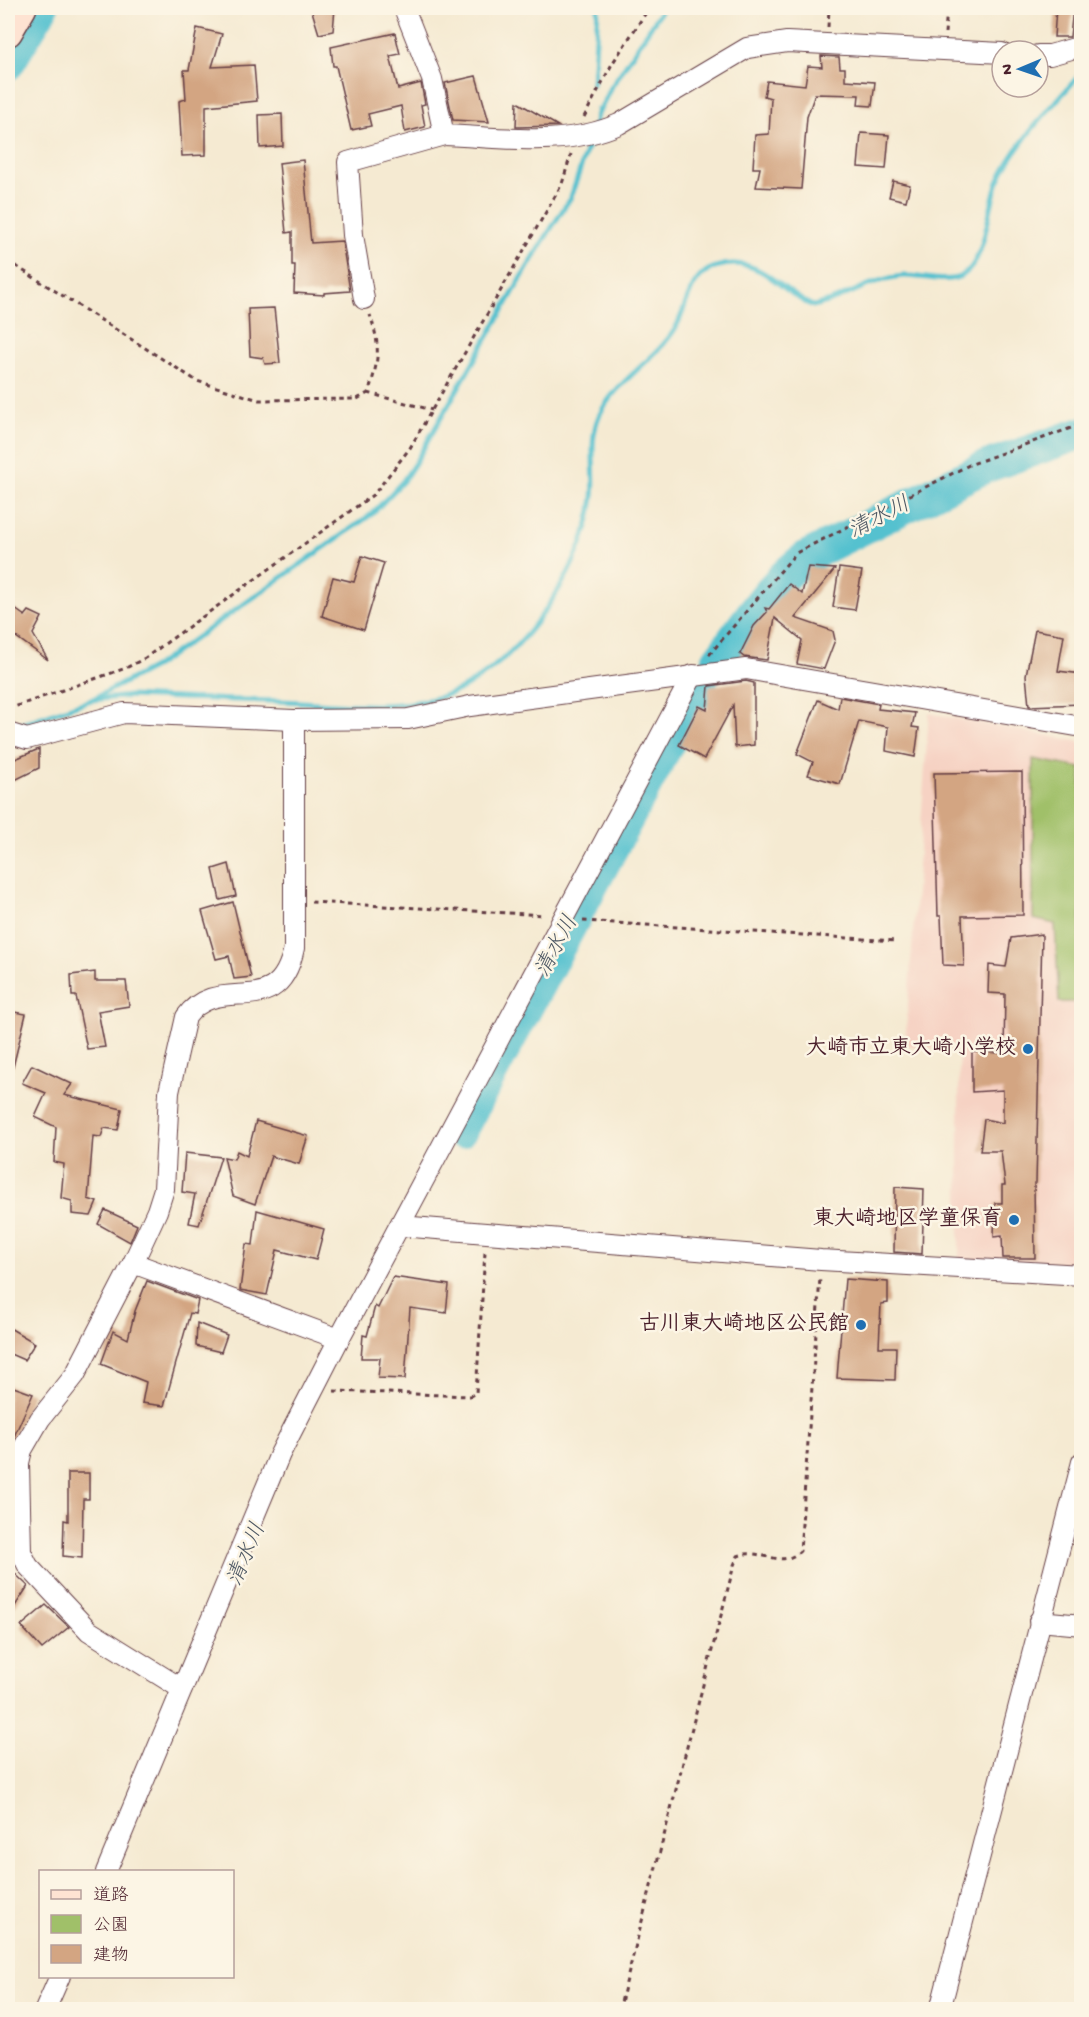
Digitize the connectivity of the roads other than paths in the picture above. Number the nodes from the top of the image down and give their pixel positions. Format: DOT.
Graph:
graph roads {
  1 [pos="22,8"];
  2 [pos="404,8"];
  3 [pos="8,32"];
  4 [pos="1082,46"];
  5 [pos="990,52"];
  6 [pos="1050,56"];
  7 [pos="444,135"];
  8 [pos="364,299"];
  9 [pos="693,675"];
  10 [pos="294,720"];
  11 [pos="1082,727"];
  12 [pos="8,733"];
  13 [pos="400,1226"];
  14 [pos="133,1263"];
  15 [pos="1082,1275"];
  16 [pos="339,1339"];
  17 [pos="1082,1462"];
  18 [pos="1039,1621"];
  19 [pos="1082,1625"];
  20 [pos="182,1689"];
  21 [pos="107,1870"];
  22 [pos="60,1978"];
  23 [pos="45,2010"];
  24 [pos="940,2010"];
  1 -- 3 [label="street"];
  2 -- 7 [label="street"];
  4 -- 6 [label="street"];
  5 -- 7 [label="street"];
  7 -- 8 [label="street"];
  9 -- 10 [label="street"];
  9 -- 11 [label="street"];
  9 -- 13 [label="street"];
  10 -- 12 [label="street"];
  10 -- 14 [label="street"];
  13 -- 15 [label="street"];
  13 -- 16 [label="street"];
  14 -- 16 [label="street"];
  14 -- 20 [label="street"];
  16 -- 20 [label="street"];
  17 -- 18 [label="street"];
  18 -- 19 [label="street"];
  18 -- 24 [label="street"];
  20 -- 21 [label="street"];
  22 -- 23 [label="street"];
}
